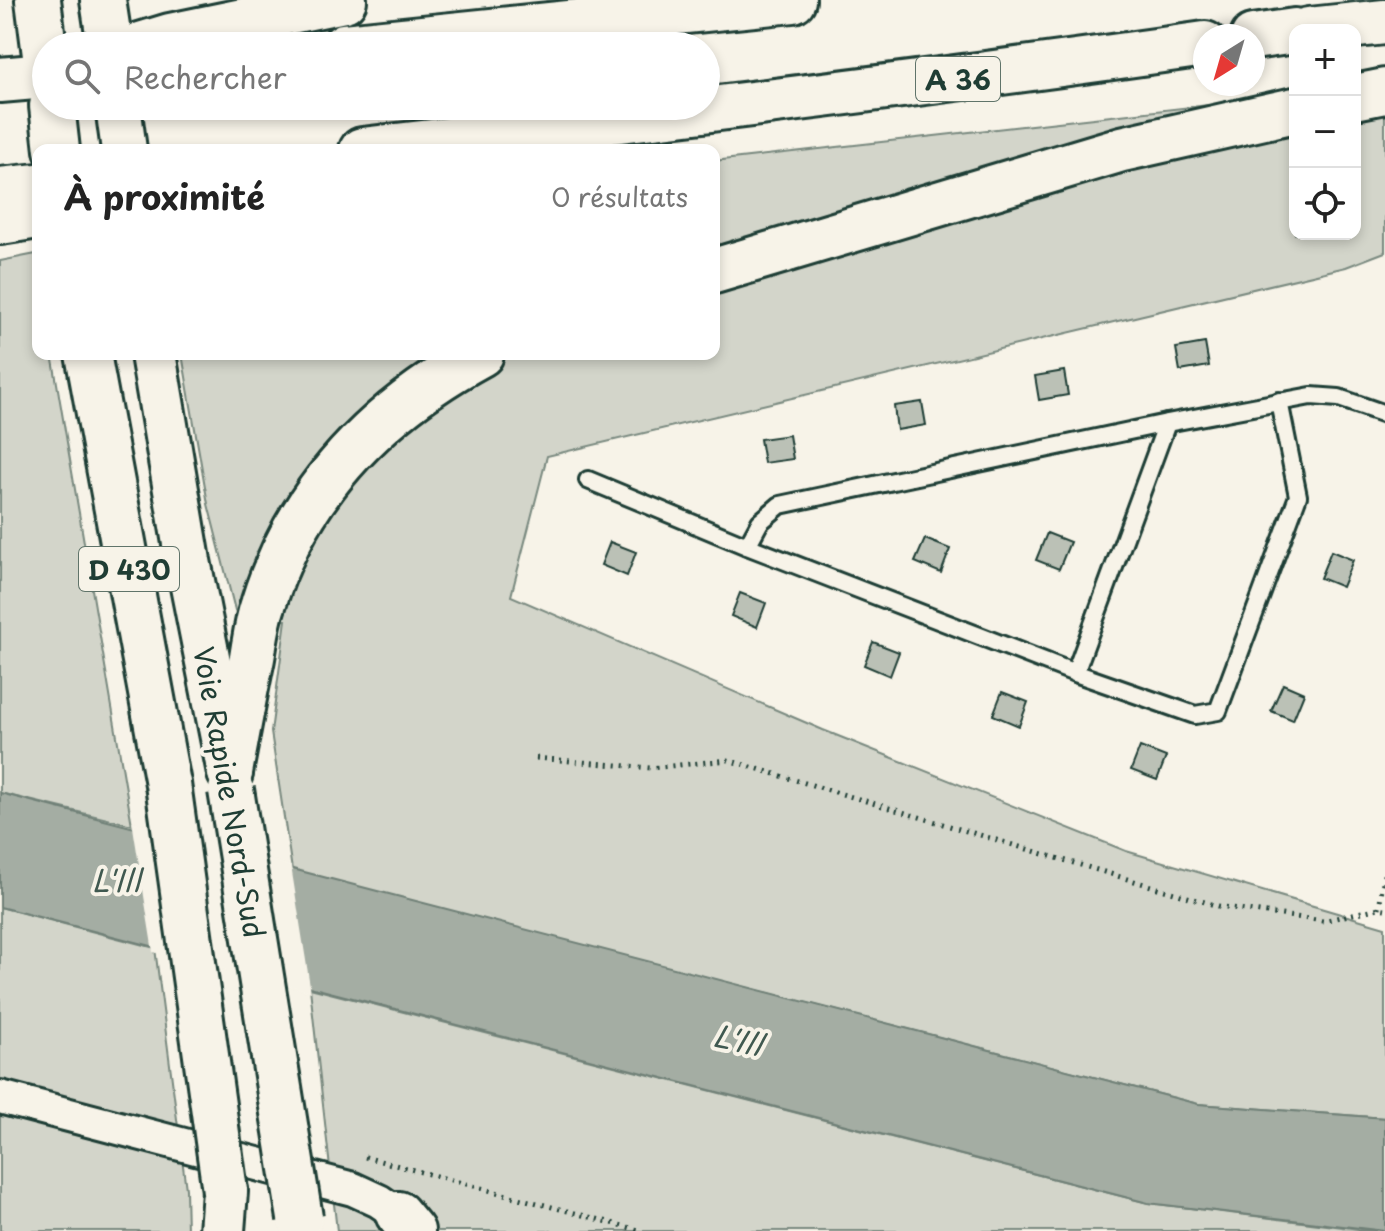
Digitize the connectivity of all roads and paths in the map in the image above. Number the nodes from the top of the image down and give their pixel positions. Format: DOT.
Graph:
graph roads {
  1 [pos="38,0"];
  2 [pos="103,0"];
  3 [pos="344,0"];
  4 [pos="793,0"];
  5 [pos="1385,22"];
  6 [pos="1361,25"];
  7 [pos="37,32"];
  8 [pos="108,32"];
  9 [pos="189,32"];
  10 [pos="481,32"];
  11 [pos="1289,32"];
  12 [pos="1265,35"];
  13 [pos="1193,46"];
  14 [pos="1385,91"];
  15 [pos="1360,96"];
  16 [pos="720,109"];
  17 [pos="1289,111"];
  18 [pos="48,120"];
  19 [pos="120,120"];
  20 [pos="624,120"];
  21 [pos="648,120"];
  22 [pos="55,144"];
  23 [pos="123,144"];
  24 [pos="414,144"];
  25 [pos="495,144"];
  26 [pos="32,187"];
  27 [pos="0,190"];
  28 [pos="32,217"];
  29 [pos="0,222"];
  30 [pos="720,269"];
  31 [pos="89,360"];
  32 [pos="154,360"];
  33 [pos="471,360"];
  34 [pos="1279,401"];
  35 [pos="1385,414"];
  36 [pos="1167,423"];
  37 [pos="588,480"];
  38 [pos="747,546"];
  39 [pos="1075,673"];
  40 [pos="536,758"];
  41 [pos="230,781"];
  42 [pos="1385,869"];
  43 [pos="1382,908"];
  44 [pos="0,1097"];
  45 [pos="226,1218"];
  46 [pos="405,1222"];
  47 [pos="301,1225"];
  1 -- 7 [label="highway"];
  2 -- 8 [label="highway"];
  3 -- 9 [label="highway"];
  4 -- 10 [label="highway"];
  5 -- 6 [label="highway"];
  11 -- 12 [label="highway"];
  13 -- 16 [label="highway, A 36"];
  14 -- 15 [label="highway"];
  17 -- 30 [label="highway"];
  18 -- 22 [label="highway"];
  19 -- 23 [label="highway"];
  20 -- 24 [label="highway, A 36"];
  21 -- 25 [label="highway"];
  26 -- 27 [label="highway"];
  28 -- 29 [label="highway"];
  31 -- 45 [label="highway, D 430, bridge"];
  32 -- 41 [label="highway, Voie Rapide Nord-Sud / D 430"];
  33 -- 41 [label="highway"];
  34 -- 35 [label="lane"];
  34 -- 36 [label="lane"];
  34 -- 39 [label="lane"];
  36 -- 38 [label="lane"];
  36 -- 39 [label="lane"];
  37 -- 38 [label="lane"];
  38 -- 39 [label="lane"];
  40 -- 43 [label="path"];
  41 -- 47 [label="highway, Voie Rapide Nord-Sud / D 430, bridge"];
  42 -- 43 [label="path"];
  44 -- 46 [label="street"];
}
